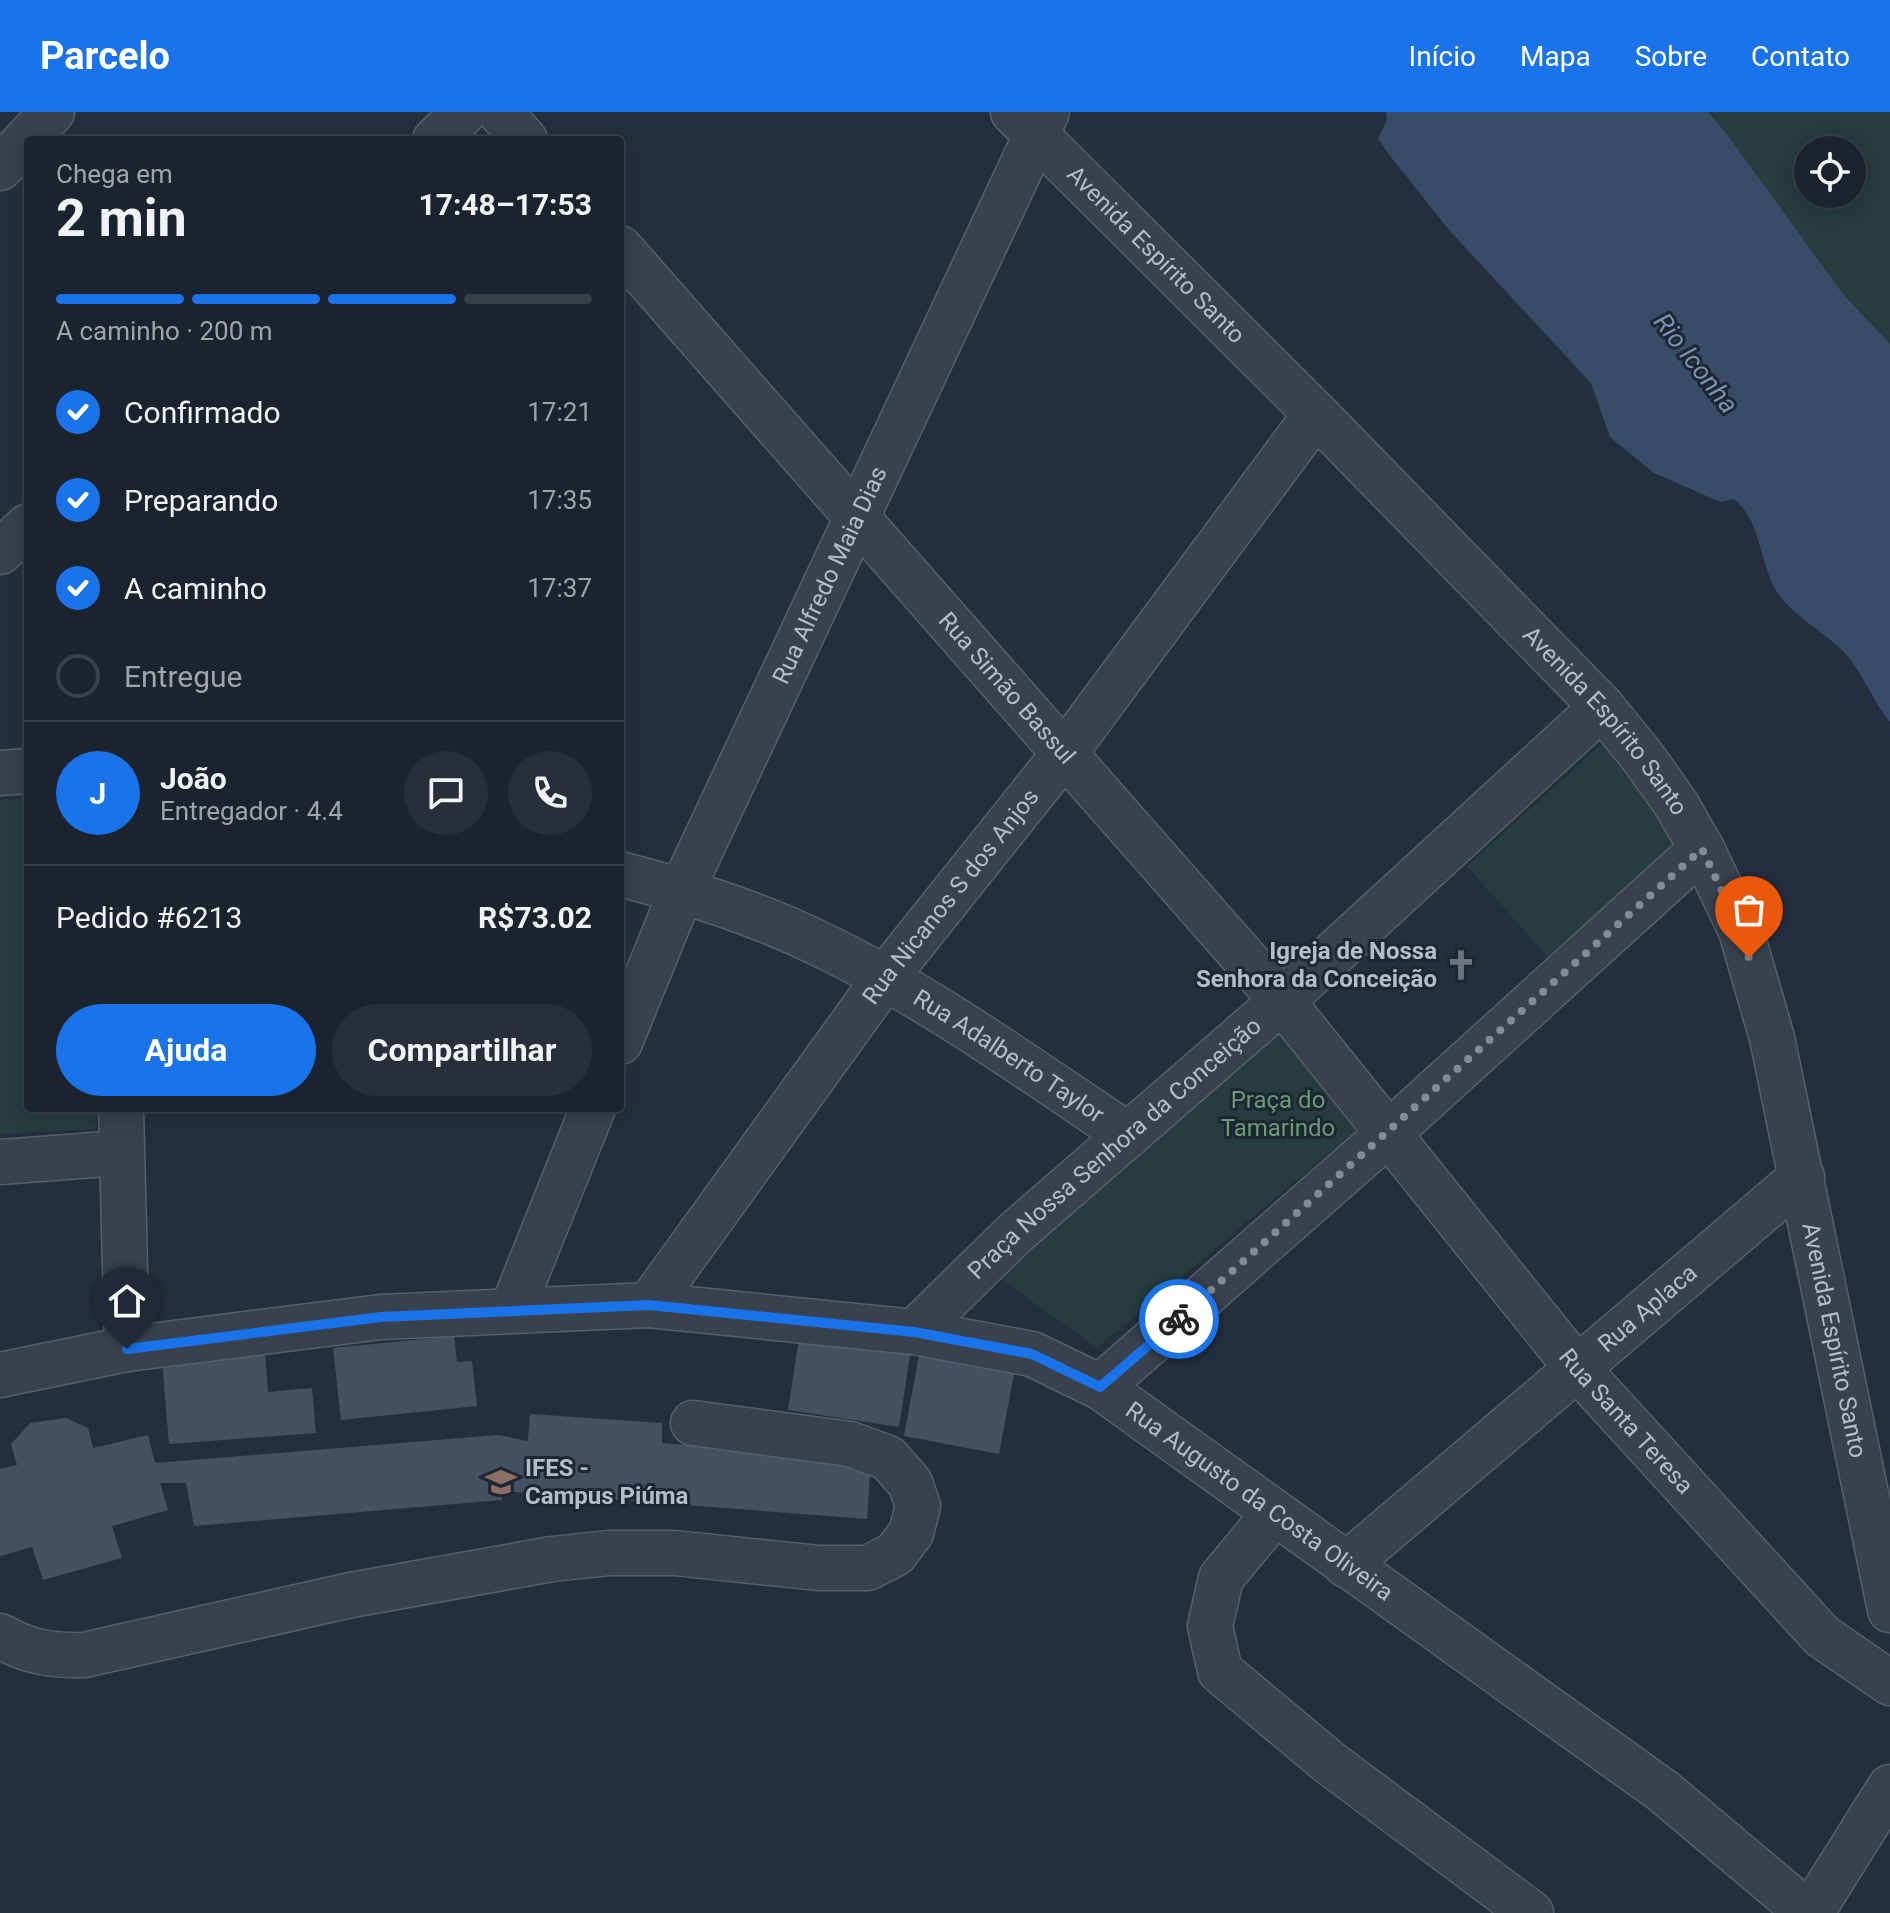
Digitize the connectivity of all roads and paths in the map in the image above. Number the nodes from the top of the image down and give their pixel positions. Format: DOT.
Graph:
graph roads {
  1 [pos="464,112"];
  2 [pos="500,112"];
  3 [pos="1032,120"];
  4 [pos="439,136"];
  5 [pos="521,136"];
  6 [pos="624,253"];
  7 [pos="1316,414"];
  8 [pos="855,515"];
  9 [pos="24,530"];
  10 [pos="0,552"];
  11 [pos="1602,707"];
  12 [pos="1064,754"];
  13 [pos="24,771"];
  14 [pos="0,773"];
  15 [pos="1702,849"];
  16 [pos="624,875"];
  17 [pos="682,890"];
  18 [pos="885,978"];
  19 [pos="1282,1001"];
  20 [pos="624,1032"];
  21 [pos="121,1112"];
  22 [pos="591,1112"];
  23 [pos="1389,1133"];
  24 [pos="1128,1135"];
  25 [pos="120,1153"];
  26 [pos="0,1162"];
  27 [pos="1802,1177"];
  28 [pos="649,1305"];
  29 [pos="512,1310"];
  30 [pos="914,1332"];
  31 [pos="127,1349"];
  32 [pos="1576,1367"];
  33 [pos="0,1375"];
  34 [pos="1100,1387"];
  35 [pos="693,1423"];
  36 [pos="1274,1514"];
  37 [pos="1346,1565"];
  38 [pos="1890,1610"];
  39 [pos="0,1636"];
  40 [pos="1890,1683"];
  41 [pos="1890,1787"];
  42 [pos="1531,1913"];
  43 [pos="1810,1913"];
  1 -- 4 [label="street"];
  2 -- 5 [label="street"];
  3 -- 7 [label="street, Avenida Espírito Santo"];
  3 -- 8 [label="street, Rua Alfredo Maia Dias"];
  6 -- 8 [label="street, Rua Simão Bassul"];
  7 -- 11 [label="street, Avenida Espírito Santo"];
  7 -- 12 [label="street, Rua Nicanos S dos Anjos"];
  8 -- 12 [label="street, Rua Simão Bassul"];
  8 -- 17 [label="street, Rua Alfredo Maia Dias"];
  9 -- 10 [label="street"];
  11 -- 15 [label="street, Avenida Espírito Santo"];
  11 -- 19 [label="street, Praça Nossa Senhora da Conceição"];
  12 -- 18 [label="street, Rua Nicanos S dos Anjos"];
  12 -- 19 [label="street, Rua Simão Bassul"];
  13 -- 14 [label="street"];
  15 -- 23 [label="street"];
  15 -- 27 [label="street, Avenida Espírito Santo"];
  16 -- 17 [label="street, Rua Adalberto Taylor"];
  17 -- 18 [label="street, Rua Adalberto Taylor"];
  17 -- 20 [label="street, Rua Alfredo Maia Dias"];
  18 -- 24 [label="street, Rua Adalberto Taylor"];
  18 -- 28 [label="street, Rua Nicanos S dos Anjos"];
  19 -- 23 [label="street, Rua Simão Bassul"];
  19 -- 24 [label="street, Praça Nossa Senhora da Conceição"];
  21 -- 25 [label="street"];
  22 -- 29 [label="street"];
  23 -- 32 [label="street, Rua Santa Teresa"];
  23 -- 34 [label="street"];
  24 -- 30 [label="street, Praça Nossa Senhora da Conceição"];
  25 -- 26 [label="street"];
  25 -- 31 [label="street"];
  27 -- 32 [label="street, Rua Aplaca"];
  27 -- 38 [label="street, Avenida Espírito Santo"];
  28 -- 29 [label="street, Rua Augusto da Costa Oliveira"];
  28 -- 30 [label="street, Rua Augusto da Costa Oliveira"];
  29 -- 31 [label="street, Rua Augusto da Costa Oliveira"];
  30 -- 34 [label="street, Rua Augusto da Costa Oliveira"];
  31 -- 33 [label="street, Rua Augusto da Costa Oliveira"];
  32 -- 37 [label="street, Rua Aplaca"];
  32 -- 40 [label="street, Rua Santa Teresa"];
  34 -- 36 [label="street, Rua Augusto da Costa Oliveira"];
  35 -- 39 [label="street"];
  36 -- 37 [label="street, Rua Augusto da Costa Oliveira"];
  36 -- 42 [label="street"];
  37 -- 43 [label="street, Rua Augusto da Costa Oliveira"];
  41 -- 43 [label="street"];
}
